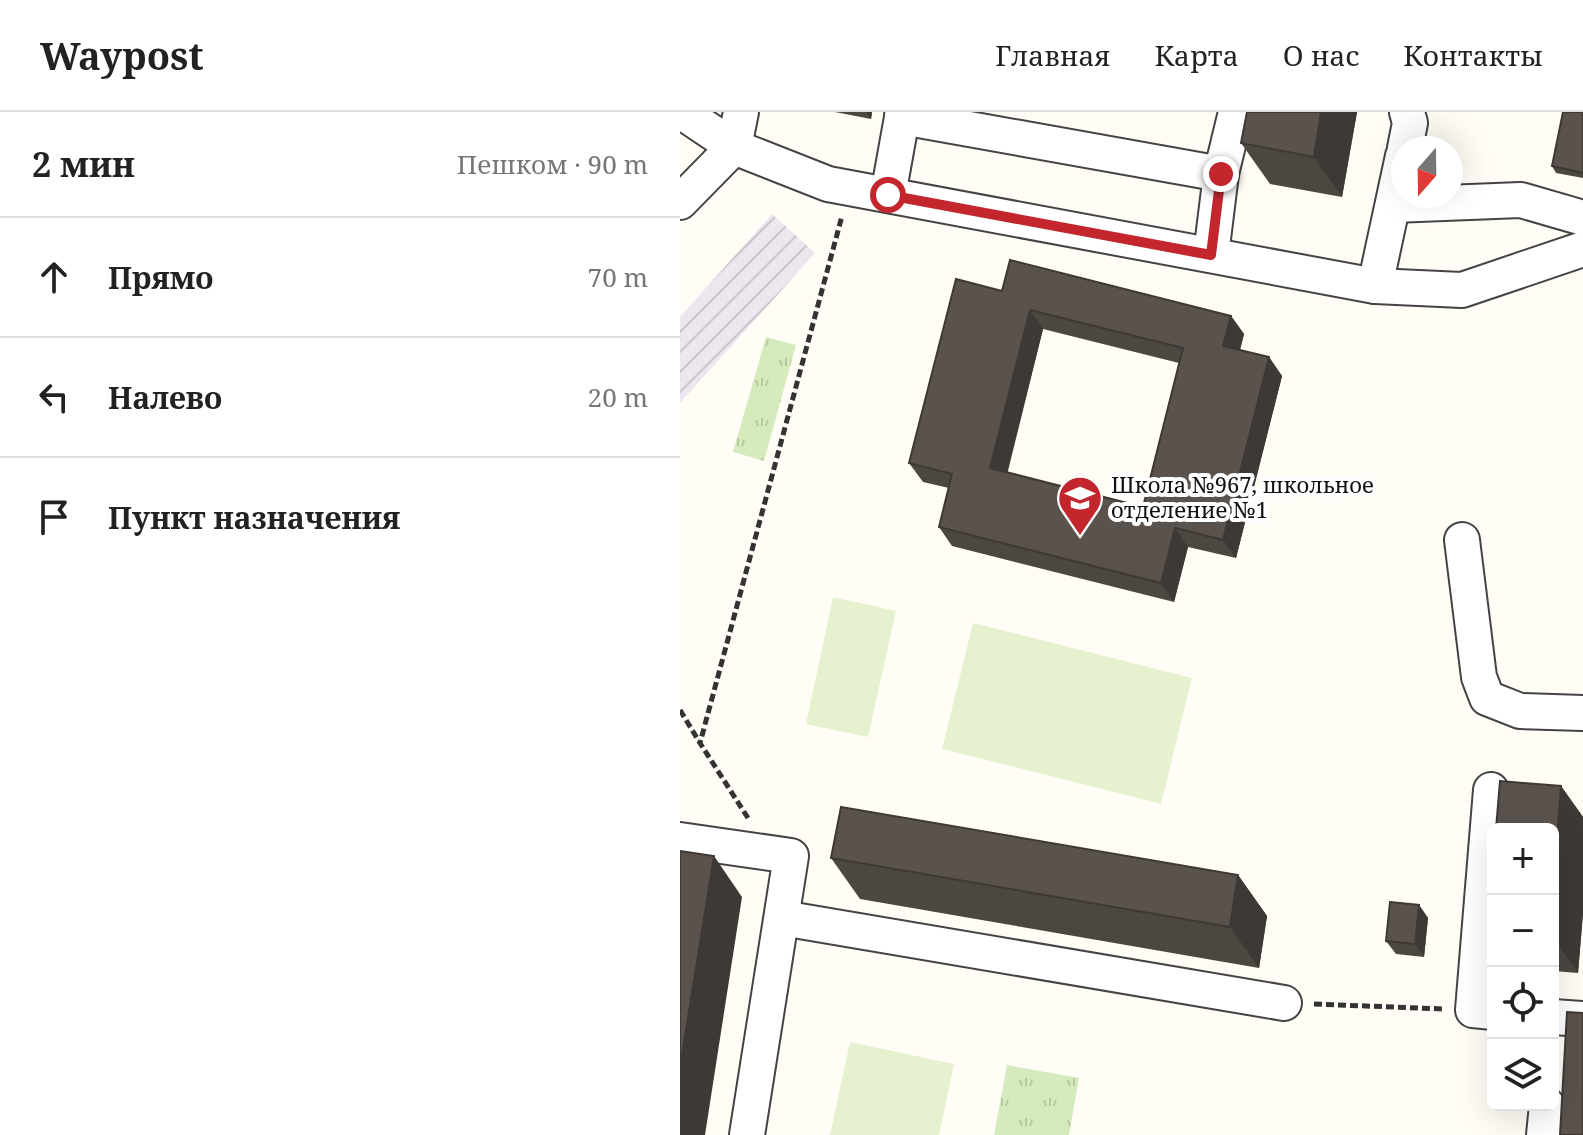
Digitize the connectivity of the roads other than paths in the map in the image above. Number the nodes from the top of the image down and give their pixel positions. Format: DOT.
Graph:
graph roads {
  1 [pos="682,112"];
  2 [pos="741,112"];
  3 [pos="1236,112"];
  4 [pos="1407,112"];
  5 [pos="903,114"];
  6 [pos="1407,136"];
  7 [pos="734,147"];
  8 [pos="1221,174"];
  9 [pos="888,195"];
  10 [pos="680,202"];
  11 [pos="1463,202"];
  12 [pos="1392,208"];
  13 [pos="1583,218"];
  14 [pos="1583,249"];
  15 [pos="1211,255"];
  16 [pos="1375,286"];
  17 [pos="1462,540"];
  18 [pos="1583,713"];
  19 [pos="1491,790"];
  20 [pos="680,840"];
  21 [pos="782,918"];
  22 [pos="1284,1003"];
  23 [pos="1483,1011"];
  24 [pos="1546,1111"];
  25 [pos="747,1135"];
  26 [pos="1544,1135"];
  1 -- 7 [label="lane"];
  2 -- 7 [label="lane"];
  3 -- 8 [label="lane"];
  4 -- 6 [label="lane"];
  5 -- 8 [label="lane"];
  5 -- 9 [label="lane"];
  7 -- 9 [label="lane"];
  7 -- 10 [label="lane"];
  8 -- 15 [label="lane"];
  9 -- 15 [label="lane"];
  11 -- 13 [label="lane"];
  12 -- 16 [label="lane"];
  14 -- 16 [label="lane"];
  15 -- 16 [label="lane"];
  17 -- 18 [label="lane"];
  19 -- 23 [label="lane"];
  20 -- 21 [label="lane"];
  21 -- 22 [label="lane"];
  21 -- 25 [label="lane"];
  24 -- 26 [label="lane"];
}
